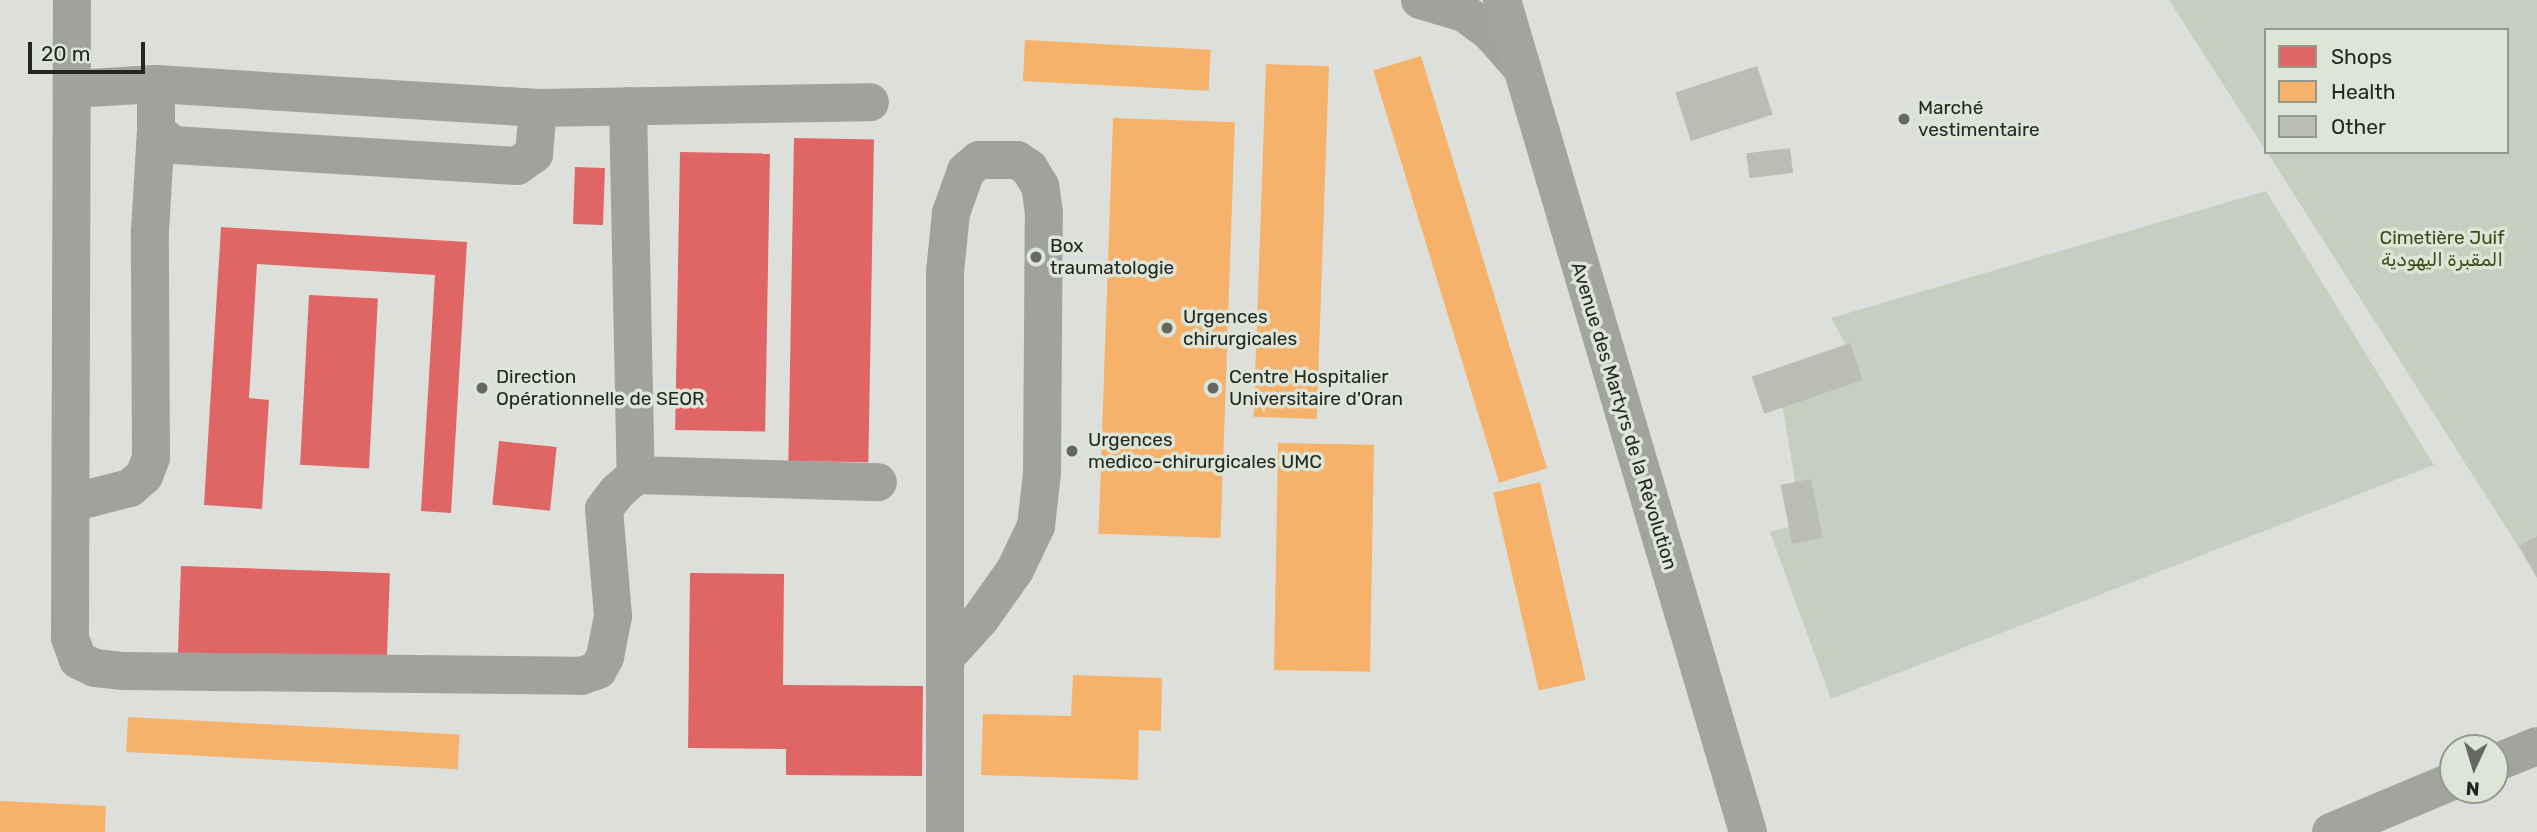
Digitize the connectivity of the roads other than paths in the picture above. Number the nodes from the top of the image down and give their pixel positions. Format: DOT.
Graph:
graph roads {
  1 [pos="72,0"];
  2 [pos="1420,0"];
  3 [pos="1502,0"];
  4 [pos="1520,66"];
  5 [pos="156,85"];
  6 [pos="72,89"];
  7 [pos="870,102"];
  8 [pos="628,106"];
  9 [pos="538,108"];
  10 [pos="156,131"];
  11 [pos="636,475"];
  12 [pos="878,482"];
  13 [pos="71,503"];
  14 [pos="944,658"];
  15 [pos="2537,746"];
  16 [pos="2509,757"];
  17 [pos="2439,787"];
  18 [pos="945,832"];
  19 [pos="1748,832"];
  20 [pos="2331,832"];
  1 -- 6 [label="street"];
  2 -- 4 [label="street"];
  3 -- 4 [label="main road, Avenue des Martyrs de la Révolution"];
  4 -- 19 [label="main road, Avenue des Martyrs de la Révolution"];
  5 -- 6 [label="street"];
  5 -- 9 [label="street"];
  5 -- 10 [label="street"];
  6 -- 13 [label="street"];
  7 -- 8 [label="street"];
  8 -- 9 [label="street"];
  8 -- 11 [label="street"];
  9 -- 10 [label="street"];
  10 -- 13 [label="street"];
  11 -- 12 [label="street"];
  11 -- 13 [label="street"];
  14 -- 14 [label="street"];
  14 -- 18 [label="street"];
  15 -- 16 [label="main road"];
  17 -- 20 [label="main road"];
}
